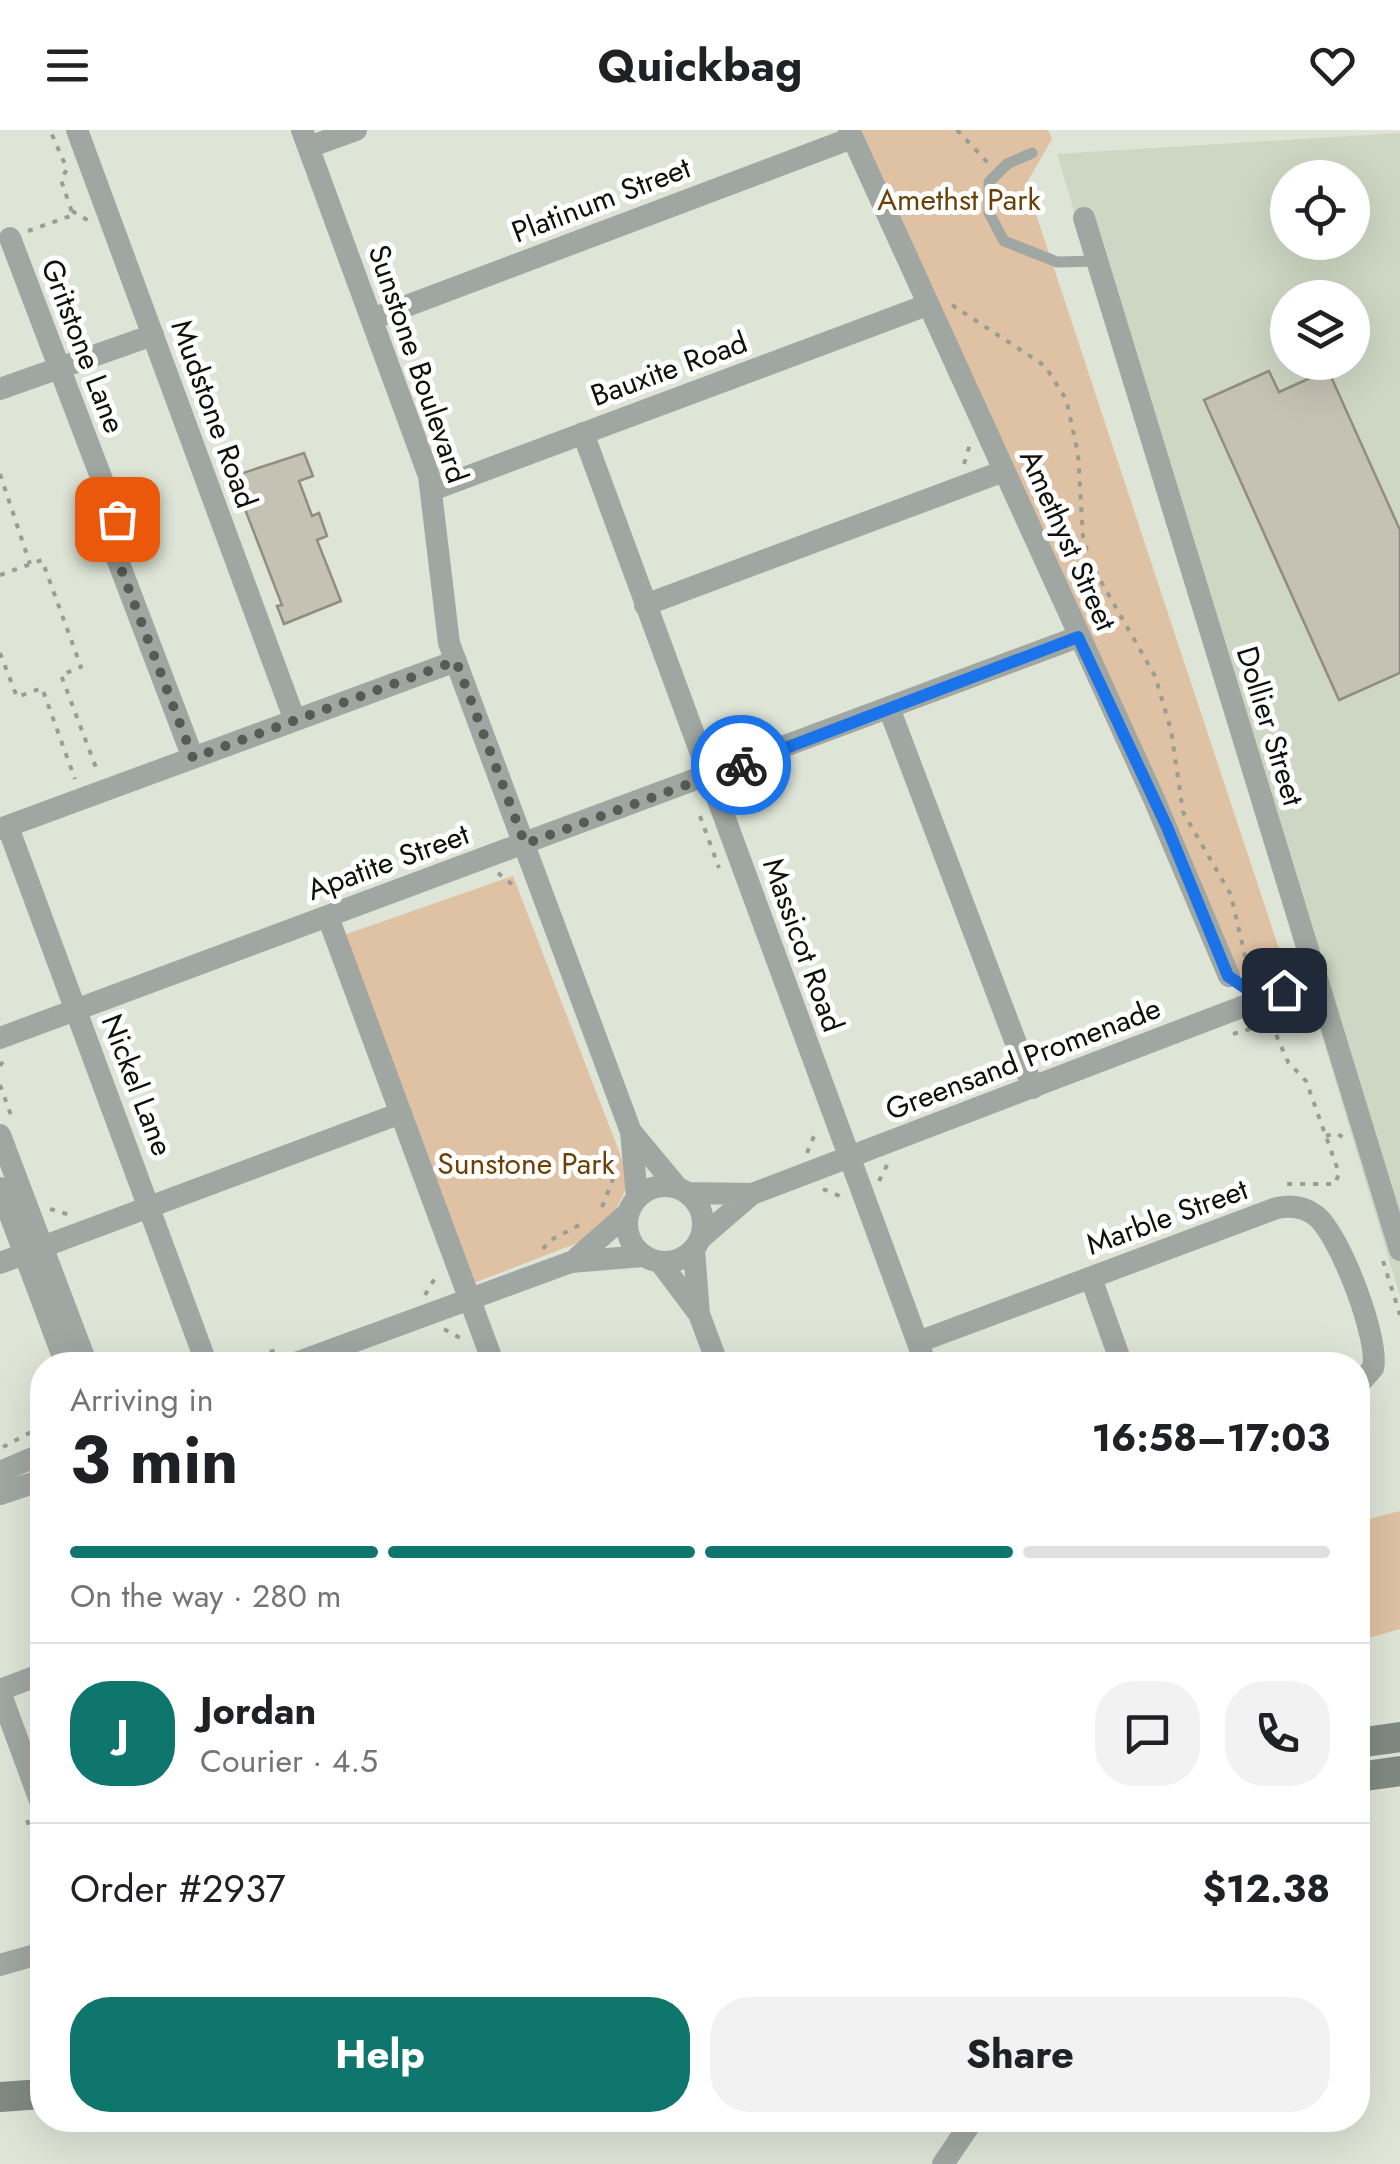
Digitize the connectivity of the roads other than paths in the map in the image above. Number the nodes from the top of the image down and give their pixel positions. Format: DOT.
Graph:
graph roads {
  1 [pos="77,130"];
  2 [pos="356,130"];
  3 [pos="850,134"];
  4 [pos="306,138"];
  5 [pos="1032,152"];
  6 [pos="1084,218"];
  7 [pos="10,238"];
  8 [pos="1097,261"];
  9 [pos="934,301"];
  10 [pos="372,319"];
  11 [pos="152,335"];
  12 [pos="60,368"];
  13 [pos="0,390"];
  14 [pos="583,433"];
  15 [pos="1004,471"];
  16 [pos="432,490"];
  17 [pos="645,605"];
  18 [pos="1078,637"];
  19 [pos="456,661"];
  20 [pos="889,708"];
  21 [pos="294,718"];
  22 [pos="193,758"];
  23 [pos="709,776"];
  24 [pos="4,828"];
  25 [pos="525,844"];
  26 [pos="328,917"];
  27 [pos="1239,974"];
  28 [pos="1315,979"];
  29 [pos="1269,997"];
  30 [pos="76,1009"];
  31 [pos="1200,1024"];
  32 [pos="0,1038"];
  33 [pos="1034,1088"];
  34 [pos="401,1113"];
  35 [pos="631,1132"];
  36 [pos="0,1135"];
  37 [pos="850,1157"];
  38 [pos="0,1188"];
  39 [pos="629,1188"];
  40 [pos="682,1190"];
  41 [pos="752,1194"];
  42 [pos="151,1207"];
  43 [pos="698,1244"];
  44 [pos="1400,1250"];
  45 [pos="33,1251"];
  46 [pos="651,1259"];
  47 [pos="571,1262"];
  48 [pos="0,1263"];
  49 [pos="1091,1278"];
  50 [pos="469,1299"];
  51 [pos="700,1314"];
  52 [pos="918,1342"];
  53 [pos="62,1352"];
  54 [pos="81,1352"];
  55 [pos="202,1352"];
  56 [pos="327,1352"];
  57 [pos="489,1352"];
  58 [pos="713,1352"];
  59 [pos="921,1352"];
  60 [pos="1117,1352"];
  61 [pos="1370,1372"];
  62 [pos="30,1459"];
  63 [pos="0,1472"];
  64 [pos="30,1484"];
  65 [pos="0,1494"];
  66 [pos="30,1679"];
  67 [pos="0,1691"];
  68 [pos="1400,1736"];
  69 [pos="1370,1741"];
  70 [pos="1400,1747"];
  71 [pos="1370,1751"];
  72 [pos="1400,1770"];
  73 [pos="30,1773"];
  74 [pos="1370,1775"];
  75 [pos="30,1956"];
  76 [pos="0,1965"];
  77 [pos="30,2078"];
  78 [pos="0,2079"];
  79 [pos="30,2095"];
  80 [pos="0,2097"];
  81 [pos="965,2132"];
  82 [pos="942,2164"];
  1 -- 11 [label="street, Mudstone Road"];
  2 -- 4 [label="street"];
  3 -- 9 [label="street, Amethyst Street"];
  3 -- 10 [label="street, Platinum Street"];
  4 -- 10 [label="street, Sunstone Boulevard"];
  5 -- 8 [label="lane"];
  6 -- 8 [label="street, Dollier Street"];
  7 -- 12 [label="street, Gritstone Lane"];
  8 -- 28 [label="street, Dollier Street"];
  9 -- 14 [label="street, Bauxite Road"];
  9 -- 15 [label="street, Amethyst Street"];
  10 -- 16 [label="street, Sunstone Boulevard"];
  11 -- 12 [label="street"];
  11 -- 21 [label="street, Mudstone Road"];
  12 -- 13 [label="street"];
  12 -- 22 [label="street, Gritstone Lane"];
  14 -- 16 [label="street, Bauxite Road"];
  14 -- 17 [label="street, Massicot Road"];
  15 -- 17 [label="street"];
  15 -- 18 [label="street, Amethyst Street"];
  16 -- 19 [label="street, Sunstone Boulevard"];
  17 -- 23 [label="street, Massicot Road"];
  18 -- 20 [label="street, Apatite Street"];
  18 -- 27 [label="street, Amethyst Street"];
  19 -- 21 [label="street"];
  19 -- 25 [label="street, Sunstone Boulevard"];
  20 -- 23 [label="street, Apatite Street"];
  20 -- 33 [label="street"];
  21 -- 22 [label="street"];
  22 -- 24 [label="street"];
  23 -- 25 [label="street, Apatite Street"];
  23 -- 37 [label="street, Massicot Road"];
  24 -- 30 [label="street, Nickel Lane"];
  25 -- 26 [label="street, Apatite Street"];
  25 -- 35 [label="street, Sunstone Boulevard"];
  26 -- 30 [label="street, Apatite Street"];
  26 -- 34 [label="street"];
  27 -- 29 [label="street"];
  27 -- 31 [label="street"];
  28 -- 29 [label="street, Greensand Promenade"];
  28 -- 44 [label="street, Dollier Street"];
  29 -- 31 [label="street, Greensand Promenade"];
  30 -- 32 [label="street, Apatite Street"];
  30 -- 42 [label="street, Nickel Lane"];
  31 -- 33 [label="street, Greensand Promenade"];
  33 -- 37 [label="street, Greensand Promenade"];
  34 -- 42 [label="street"];
  34 -- 50 [label="street"];
  35 -- 39 [label="street, Sunstone Boulevard"];
  35 -- 40 [label="street, Sunstone Boulevard"];
  36 -- 45 [label="street"];
  37 -- 41 [label="street, Greensand Promenade"];
  37 -- 52 [label="street, Massicot Road"];
  38 -- 45 [label="street"];
  39 -- 40 [label="street"];
  39 -- 46 [label="street"];
  39 -- 47 [label="street"];
  40 -- 41 [label="street, Greensand Promenade"];
  40 -- 43 [label="street"];
  41 -- 43 [label="street, Greensand Promenade"];
  42 -- 45 [label="street"];
  42 -- 55 [label="street, Nickel Lane"];
  43 -- 46 [label="street"];
  43 -- 51 [label="street"];
  45 -- 48 [label="street"];
  45 -- 53 [label="street"];
  45 -- 54 [label="street"];
  46 -- 47 [label="street"];
  46 -- 51 [label="street"];
  47 -- 50 [label="street"];
  49 -- 52 [label="street, Marble Street"];
  49 -- 60 [label="street"];
  49 -- 61 [label="street, Marble Street"];
  50 -- 56 [label="street"];
  50 -- 57 [label="street"];
  51 -- 58 [label="street"];
  52 -- 59 [label="street, Massicot Road"];
  62 -- 63 [label="street"];
  64 -- 65 [label="street"];
  66 -- 67 [label="street"];
  67 -- 73 [label="street"];
  68 -- 69 [label="main road"];
  70 -- 71 [label="main road"];
  72 -- 74 [label="main road"];
  75 -- 76 [label="street"];
  77 -- 78 [label="main road"];
  79 -- 80 [label="main road"];
  81 -- 82 [label="street"];
}
